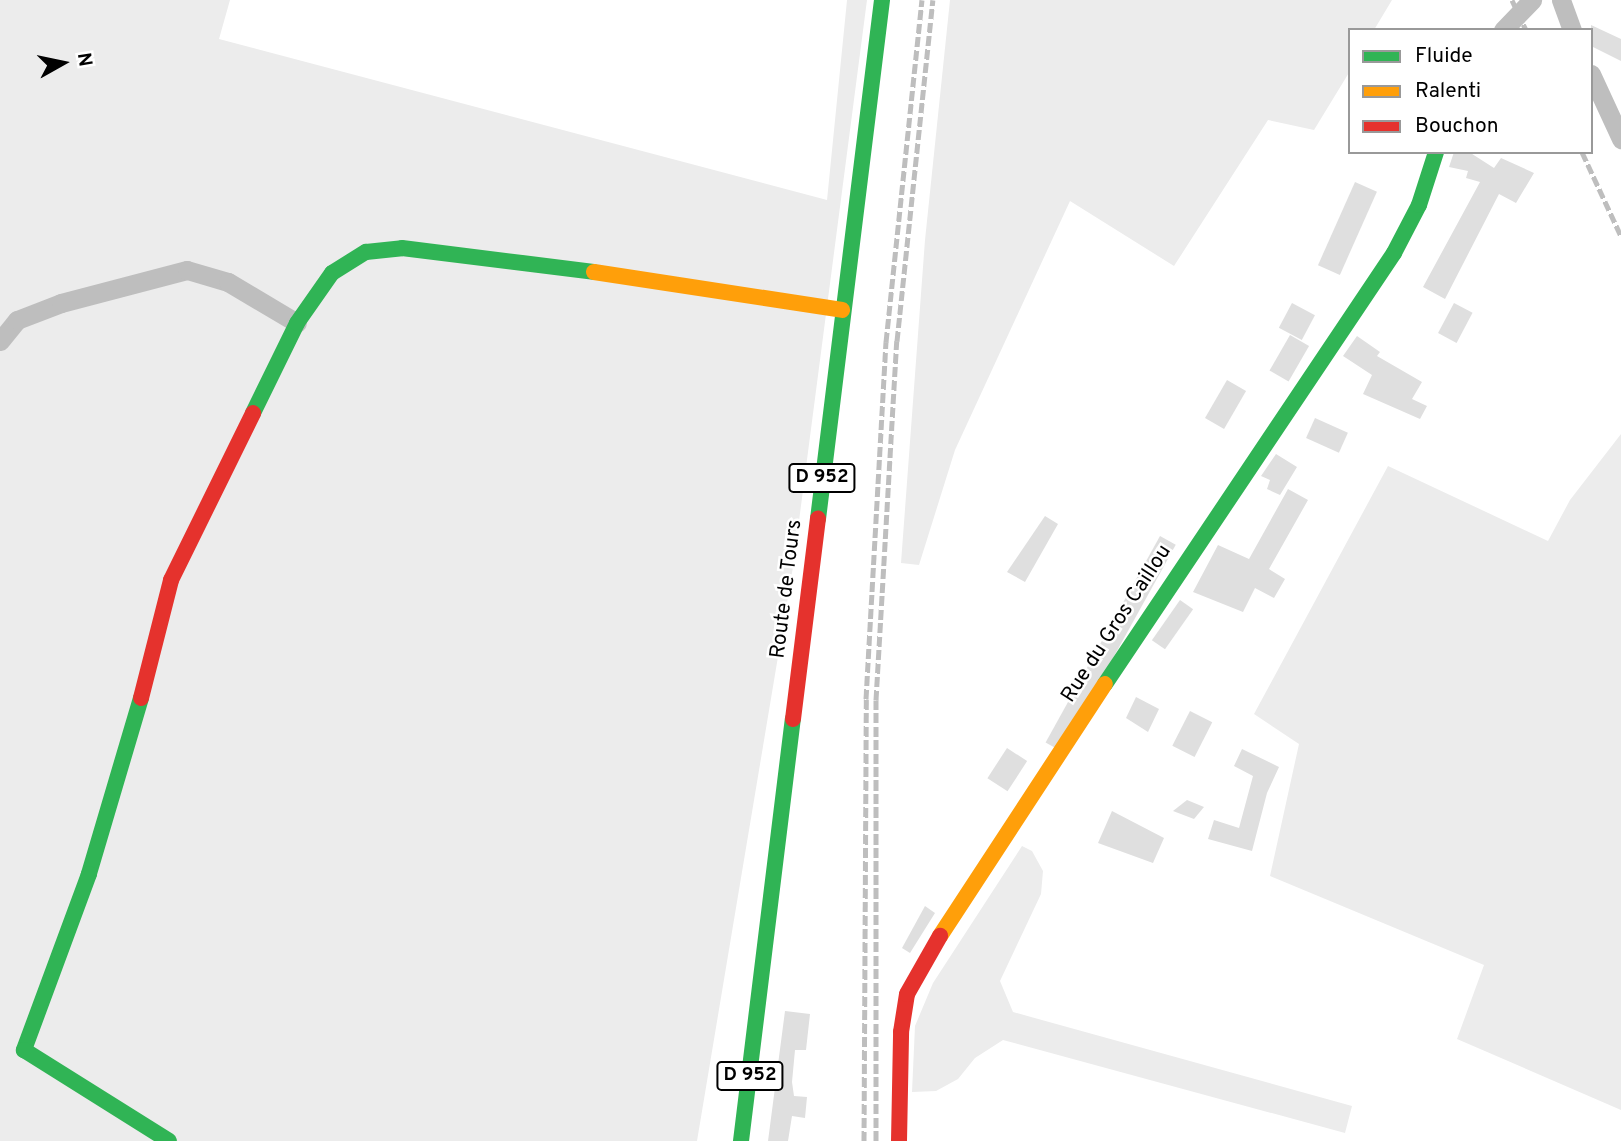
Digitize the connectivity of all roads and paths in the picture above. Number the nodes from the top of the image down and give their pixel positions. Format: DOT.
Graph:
graph roads {
  1 [pos="882,0"];
  2 [pos="1532,0"];
  3 [pos="1561,0"];
  4 [pos="1505,28"];
  5 [pos="1571,28"];
  6 [pos="1593,78"];
  7 [pos="1621,139"];
  8 [pos="1435,154"];
  9 [pos="842,310"];
  10 [pos="298,323"];
  11 [pos="0,341"];
  12 [pos="169,1141"];
  13 [pos="741,1141"];
  14 [pos="899,1141"];
  1 -- 9 [label="street, Route de Tours / D 952"];
  2 -- 4 [label="street"];
  3 -- 5 [label="street"];
  6 -- 7 [label="street"];
  8 -- 14 [label="street, Rue du Gros Caillou"];
  9 -- 10 [label="street"];
  9 -- 13 [label="street, Route de Tours / D 952"];
  10 -- 11 [label="street"];
  10 -- 12 [label="street"];
}
